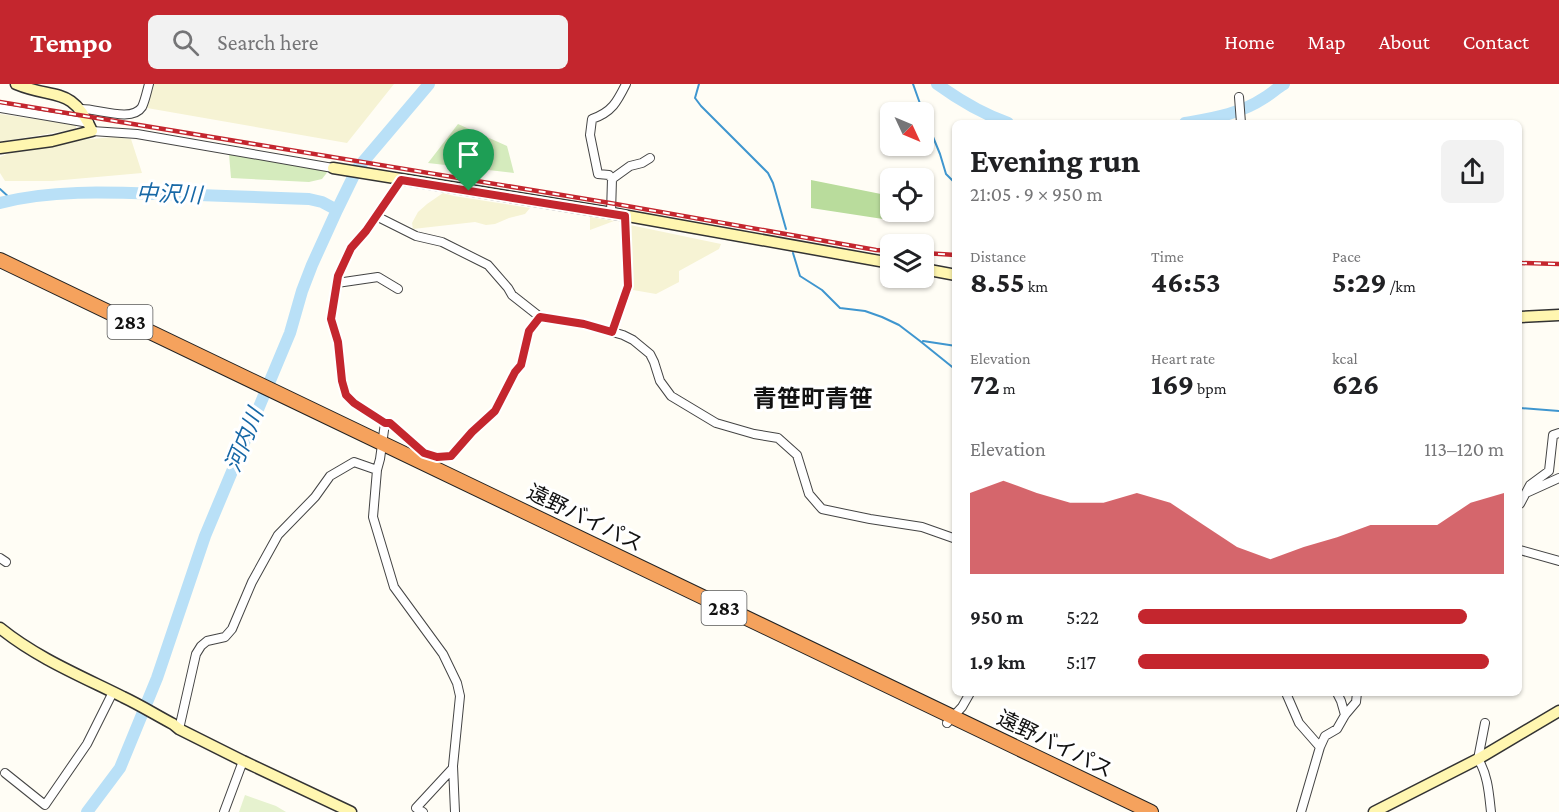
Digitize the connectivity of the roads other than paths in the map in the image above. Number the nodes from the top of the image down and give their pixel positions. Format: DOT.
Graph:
graph roads {
  1 [pos="16,84"];
  2 [pos="149,84"];
  3 [pos="626,84"];
  4 [pos="1239,97"];
  5 [pos="0,108"];
  6 [pos="81,109"];
  7 [pos="1241,120"];
  8 [pos="90,127"];
  9 [pos="0,148"];
  10 [pos="650,158"];
  11 [pos="333,168"];
  12 [pos="612,179"];
  13 [pos="401,180"];
  14 [pos="611,213"];
  15 [pos="376,216"];
  16 [pos="625,216"];
  17 [pos="0,260"];
  18 [pos="880,261"];
  19 [pos="0,268"];
  20 [pos="934,271"];
  21 [pos="952,273"];
  22 [pos="337,283"];
  23 [pos="398,289"];
  24 [pos="1559,315"];
  25 [pos="540,317"];
  26 [pos="1522,317"];
  27 [pos="612,332"];
  28 [pos="192,356"];
  29 [pos="385,423"];
  30 [pos="1559,433"];
  31 [pos="382,448"];
  32 [pos="377,470"];
  33 [pos="1559,478"];
  34 [pos="1526,493"];
  35 [pos="1522,500"];
  36 [pos="952,538"];
  37 [pos="1522,551"];
  38 [pos="1559,561"];
  39 [pos="0,628"];
  40 [pos="113,692"];
  41 [pos="968,696"];
  42 [pos="1287,696"];
  43 [pos="1338,696"];
  44 [pos="1357,696"];
  45 [pos="1559,711"];
  46 [pos="1345,715"];
  47 [pos="949,720"];
  48 [pos="1485,723"];
  49 [pos="176,727"];
  50 [pos="1320,747"];
  51 [pos="1478,759"];
  52 [pos="243,761"];
  53 [pos="453,768"];
  54 [pos="5,773"];
  55 [pos="224,812"];
  56 [pos="351,812"];
  57 [pos="423,812"];
  58 [pos="455,812"];
  59 [pos="1130,812"];
  60 [pos="1152,812"];
  61 [pos="1301,812"];
  62 [pos="1374,812"];
  63 [pos="1491,812"];
  1 -- 6 [label="street"];
  2 -- 6 [label="street"];
  3 -- 12 [label="street"];
  4 -- 7 [label="street"];
  5 -- 8 [label="street"];
  6 -- 8 [label="street"];
  8 -- 9 [label="street"];
  8 -- 11 [label="street"];
  10 -- 12 [label="street"];
  11 -- 13 [label="street"];
  12 -- 14 [label="street"];
  13 -- 14 [label="street"];
  13 -- 15 [label="street"];
  14 -- 16 [label="street"];
  15 -- 22 [label="street"];
  15 -- 25 [label="street"];
  16 -- 18 [label="street"];
  16 -- 27 [label="street"];
  17 -- 28 [label="highway, 遠野バイパス / 283"];
  19 -- 28 [label="highway, 遠野バイパス / 283"];
  20 -- 21 [label="street"];
  22 -- 23 [label="street"];
  22 -- 29 [label="street"];
  24 -- 26 [label="street"];
  25 -- 27 [label="street"];
  25 -- 29 [label="street"];
  27 -- 36 [label="street"];
  28 -- 31 [label="highway, 遠野バイパス / 283"];
  29 -- 31 [label="street"];
  30 -- 34 [label="street"];
  31 -- 32 [label="street"];
  31 -- 47 [label="highway, 遠野バイパス / 283"];
  32 -- 49 [label="street"];
  32 -- 53 [label="street"];
  33 -- 34 [label="street"];
  34 -- 35 [label="street"];
  37 -- 38 [label="street"];
  39 -- 40 [label="street"];
  40 -- 49 [label="street"];
  40 -- 54 [label="street"];
  41 -- 47 [label="street"];
  42 -- 50 [label="street"];
  43 -- 46 [label="street"];
  44 -- 46 [label="street"];
  45 -- 51 [label="street"];
  46 -- 50 [label="street"];
  47 -- 59 [label="highway, 遠野バイパス / 283"];
  47 -- 60 [label="highway, 遠野バイパス / 283"];
  48 -- 51 [label="street"];
  49 -- 52 [label="street"];
  50 -- 61 [label="street"];
  51 -- 62 [label="street"];
  51 -- 63 [label="street"];
  52 -- 55 [label="street"];
  52 -- 56 [label="street"];
  53 -- 57 [label="street"];
  53 -- 58 [label="street"];
}
